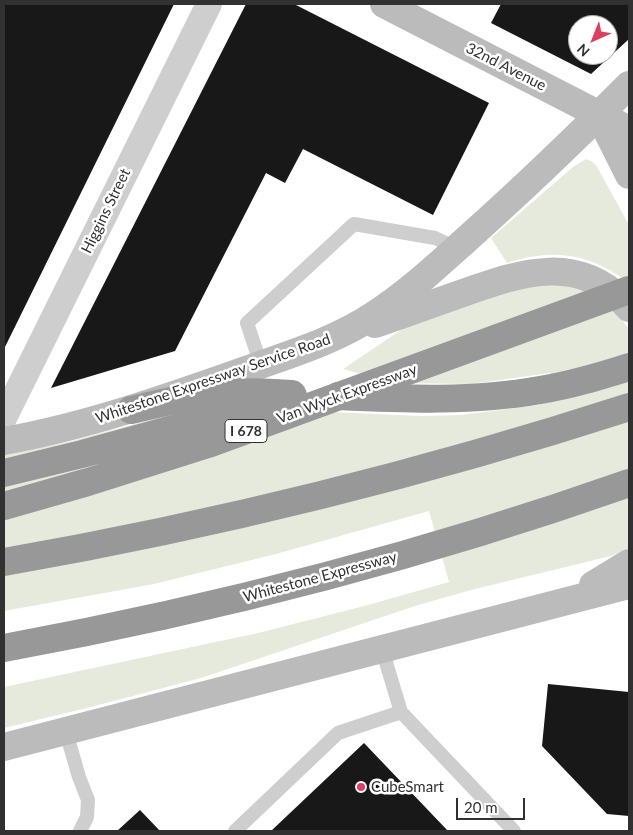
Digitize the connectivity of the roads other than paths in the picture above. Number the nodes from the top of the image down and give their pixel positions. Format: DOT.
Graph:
graph roads {
  1 [pos="209,4"];
  2 [pos="384,4"];
  3 [pos="629,85"];
  4 [pos="599,115"];
  5 [pos="629,130"];
  6 [pos="629,175"];
  7 [pos="457,248"];
  8 [pos="629,290"];
  9 [pos="629,308"];
  10 [pos="485,344"];
  11 [pos="314,346"];
  12 [pos="261,364"];
  13 [pos="629,367"];
  14 [pos="629,407"];
  15 [pos="131,410"];
  16 [pos="4,418"];
  17 [pos="4,441"];
  18 [pos="4,473"];
  19 [pos="629,483"];
  20 [pos="4,506"];
  21 [pos="4,562"];
  22 [pos="629,563"];
  23 [pos="629,585"];
  24 [pos="548,605"];
  25 [pos="4,648"];
  26 [pos="382,649"];
  27 [pos="401,712"];
  28 [pos="66,732"];
  29 [pos="4,747"];
  30 [pos="80,831"];
  31 [pos="235,831"];
  32 [pos="514,831"];
  1 -- 16 [label="street, Higgins Street"];
  2 -- 4 [label="main road, 32nd Avenue"];
  3 -- 4 [label="main road, Whitestone Expressway Service Road"];
  4 -- 5 [label="main road, 32nd Avenue"];
  4 -- 6 [label="main road"];
  4 -- 7 [label="main road, Whitestone Expressway Service Road"];
  7 -- 11 [label="main road, Whitestone Expressway Service Road"];
  7 -- 12 [label="lane"];
  8 -- 10 [label="highway, Van Wyck Expressway / I 678, bridge"];
  9 -- 11 [label="main road"];
  10 -- 18 [label="highway, bridge"];
  10 -- 20 [label="highway, Van Wyck Expressway / I 678, bridge"];
  11 -- 12 [label="main road, Whitestone Expressway Service Road"];
  12 -- 15 [label="main road, Whitestone Expressway Service Road"];
  13 -- 15 [label="highway"];
  14 -- 21 [label="highway"];
  15 -- 17 [label="main road, Whitestone Expressway Service Road"];
  19 -- 25 [label="highway, Whitestone Expressway"];
  22 -- 24 [label="main road"];
  23 -- 24 [label="main road"];
  24 -- 26 [label="main road"];
  26 -- 27 [label="lane"];
  26 -- 28 [label="main road"];
  27 -- 31 [label="lane"];
  27 -- 32 [label="lane"];
  28 -- 29 [label="main road"];
  28 -- 30 [label="lane"];
}
